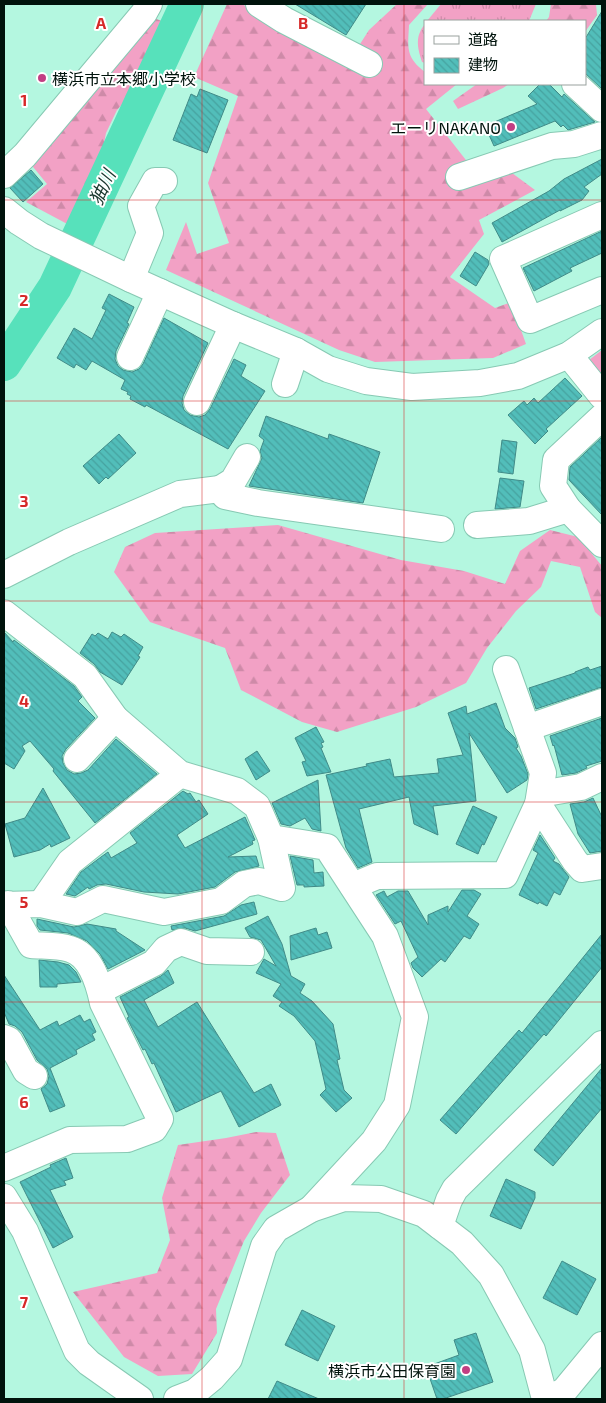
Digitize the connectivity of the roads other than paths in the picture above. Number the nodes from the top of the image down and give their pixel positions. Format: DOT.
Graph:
graph roads {
  1 [pos="149,4"];
  2 [pos="259,4"];
  3 [pos="369,64"];
  4 [pos="576,85"];
  5 [pos="602,109"];
  6 [pos="602,135"];
  7 [pos="4,175"];
  8 [pos="459,177"];
  9 [pos="164,181"];
  10 [pos="4,210"];
  11 [pos="602,215"];
  12 [pos="131,279"];
  13 [pos="602,290"];
  14 [pos="160,292"];
  15 [pos="233,325"];
  16 [pos="602,332"];
  17 [pos="296,351"];
  18 [pos="569,355"];
  19 [pos="130,357"];
  20 [pos="285,384"];
  21 [pos="602,396"];
  22 [pos="197,402"];
  23 [pos="602,417"];
  24 [pos="247,457"];
  25 [pos="220,489"];
  26 [pos="568,510"];
  27 [pos="477,525"];
  28 [pos="441,529"];
  29 [pos="602,544"];
  30 [pos="4,575"];
  31 [pos="4,613"];
  32 [pos="506,669"];
  33 [pos="602,702"];
  34 [pos="115,718"];
  35 [pos="527,728"];
  36 [pos="77,758"];
  37 [pos="180,774"];
  38 [pos="602,777"];
  39 [pos="539,799"];
  40 [pos="271,838"];
  41 [pos="602,866"];
  42 [pos="353,886"];
  43 [pos="41,904"];
  44 [pos="6,905"];
  45 [pos="251,952"];
  46 [pos="101,990"];
  47 [pos="4,1038"];
  48 [pos="602,1044"];
  49 [pos="34,1076"];
  50 [pos="4,1168"];
  51 [pos="4,1197"];
  52 [pos="311,1208"];
  53 [pos="440,1226"];
  54 [pos="602,1345"];
  55 [pos="140,1399"];
  56 [pos="177,1399"];
  57 [pos="546,1399"];
  1 -- 7 [label="street"];
  2 -- 3 [label="street"];
  4 -- 5 [label="street"];
  6 -- 8 [label="street"];
  9 -- 12 [label="street"];
  10 -- 12 [label="street"];
  11 -- 13 [label="street"];
  12 -- 14 [label="street"];
  14 -- 15 [label="street"];
  14 -- 19 [label="street"];
  15 -- 17 [label="street"];
  15 -- 22 [label="street"];
  16 -- 18 [label="street"];
  17 -- 18 [label="street"];
  17 -- 20 [label="street"];
  18 -- 21 [label="street"];
  23 -- 26 [label="street"];
  24 -- 25 [label="street"];
  25 -- 28 [label="street"];
  25 -- 30 [label="street"];
  26 -- 27 [label="street"];
  26 -- 29 [label="street"];
  31 -- 34 [label="street"];
  32 -- 35 [label="street"];
  33 -- 35 [label="street"];
  34 -- 36 [label="street"];
  34 -- 37 [label="street"];
  35 -- 39 [label="street"];
  37 -- 40 [label="street"];
  37 -- 43 [label="street"];
  38 -- 39 [label="street"];
  39 -- 41 [label="street"];
  39 -- 42 [label="street"];
  40 -- 42 [label="street"];
  40 -- 43 [label="street"];
  42 -- 52 [label="street"];
  43 -- 44 [label="street"];
  44 -- 46 [label="street"];
  45 -- 46 [label="street"];
  46 -- 50 [label="street"];
  47 -- 49 [label="street"];
  48 -- 53 [label="street"];
  51 -- 55 [label="street"];
  52 -- 53 [label="street"];
  52 -- 56 [label="street"];
  53 -- 57 [label="street"];
  54 -- 57 [label="street"];
}
